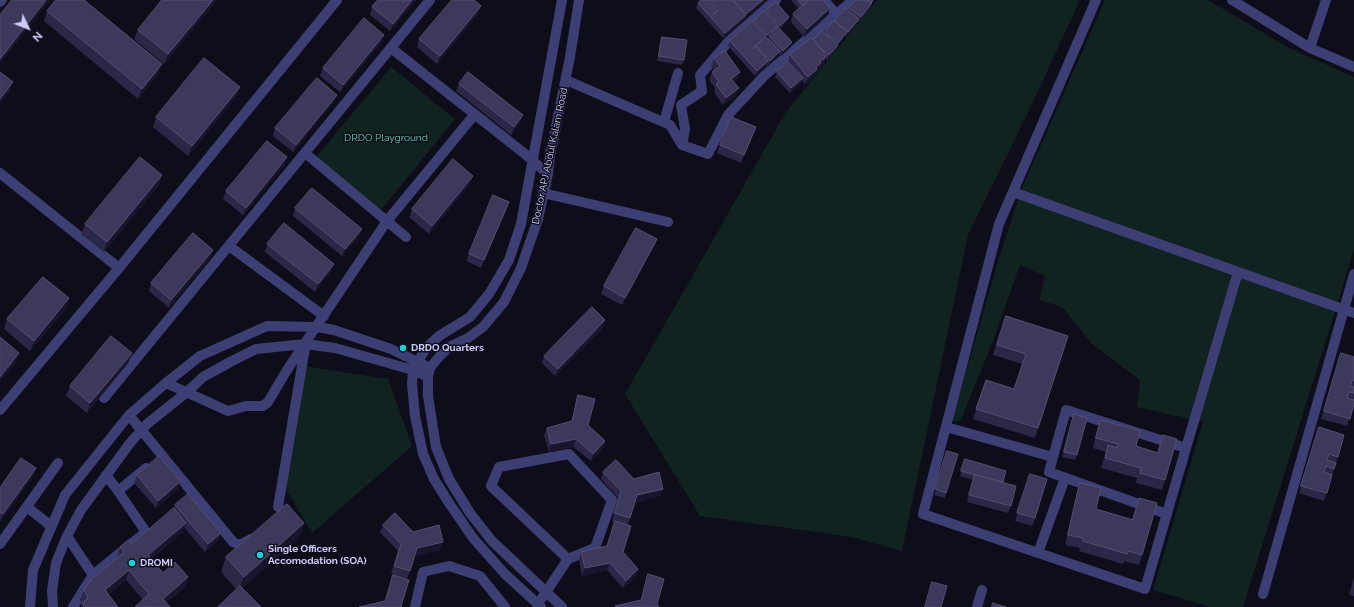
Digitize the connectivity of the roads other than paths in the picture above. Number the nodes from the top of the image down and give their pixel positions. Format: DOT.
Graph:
graph roads {
  1 [pos="337,0"];
  2 [pos="430,0"];
  3 [pos="562,0"];
  4 [pos="579,0"];
  5 [pos="776,0"];
  6 [pos="824,0"];
  7 [pos="853,0"];
  8 [pos="1096,0"];
  9 [pos="1232,0"];
  10 [pos="1326,0"];
  11 [pos="836,14"];
  12 [pos="559,19"];
  13 [pos="576,23"];
  14 [pos="391,48"];
  15 [pos="1310,48"];
  16 [pos="550,66"];
  17 [pos="1354,67"];
  18 [pos="568,68"];
  19 [pos="678,73"];
  20 [pos="566,80"];
  21 [pos="475,114"];
  22 [pos="664,122"];
  23 [pos="682,145"];
  24 [pos="305,153"];
  25 [pos="533,161"];
  26 [pos="0,173"];
  27 [pos="548,174"];
  28 [pos="543,192"];
  29 [pos="1013,192"];
  30 [pos="387,221"];
  31 [pos="668,222"];
  32 [pos="406,237"];
  33 [pos="229,246"];
  34 [pos="119,268"];
  35 [pos="1238,272"];
  36 [pos="1354,274"];
  37 [pos="1343,309"];
  38 [pos="1354,313"];
  39 [pos="324,316"];
  40 [pos="317,327"];
  41 [pos="305,344"];
  42 [pos="415,366"];
  43 [pos="429,373"];
  44 [pos="166,382"];
  45 [pos="187,392"];
  46 [pos="104,398"];
  47 [pos="0,410"];
  48 [pos="129,415"];
  49 [pos="946,428"];
  50 [pos="141,431"];
  51 [pos="1186,448"];
  52 [pos="161,455"];
  53 [pos="1053,457"];
  54 [pos="58,463"];
  55 [pos="106,475"];
  56 [pos="1065,478"];
  57 [pos="118,491"];
  58 [pos="27,507"];
  59 [pos="278,507"];
  60 [pos="1167,514"];
  61 [pos="51,526"];
  62 [pos="258,533"];
  63 [pos="66,536"];
  64 [pos="0,544"];
  65 [pos="1038,553"];
  66 [pos="568,559"];
  67 [pos="93,575"];
  68 [pos="982,590"];
  69 [pos="547,593"];
  70 [pos="1263,594"];
  71 [pos="537,606"];
  72 [pos="30,607"];
  73 [pos="53,607"];
  74 [pos="73,607"];
  75 [pos="415,607"];
  76 [pos="505,607"];
  77 [pos="562,607"];
  78 [pos="977,607"];
  1 -- 34 [label="street"];
  2 -- 14 [label="street"];
  3 -- 12 [label="street"];
  4 -- 13 [label="street, Doctor APJ Abdul Kalam Road"];
  5 -- 23 [label="street"];
  6 -- 11 [label="street"];
  7 -- 11 [label="street"];
  8 -- 29 [label="street"];
  9 -- 15 [label="street"];
  10 -- 15 [label="street"];
  11 -- 23 [label="street"];
  12 -- 13 [label="street"];
  12 -- 16 [label="street"];
  13 -- 18 [label="street, Doctor APJ Abdul Kalam Road"];
  14 -- 21 [label="street"];
  14 -- 24 [label="street"];
  15 -- 17 [label="street"];
  16 -- 18 [label="street"];
  16 -- 25 [label="street"];
  18 -- 20 [label="street, Doctor APJ Abdul Kalam Road"];
  19 -- 22 [label="street"];
  20 -- 22 [label="street"];
  20 -- 27 [label="street, Doctor APJ Abdul Kalam Road"];
  21 -- 25 [label="street"];
  21 -- 30 [label="street"];
  22 -- 23 [label="street"];
  24 -- 30 [label="street"];
  24 -- 33 [label="street"];
  25 -- 27 [label="street"];
  25 -- 42 [label="street"];
  26 -- 34 [label="street"];
  27 -- 28 [label="street, Doctor APJ Abdul Kalam Road"];
  28 -- 31 [label="street"];
  28 -- 43 [label="street, Doctor APJ Abdul Kalam Road"];
  29 -- 35 [label="street"];
  29 -- 49 [label="street"];
  30 -- 32 [label="street"];
  30 -- 39 [label="street"];
  33 -- 39 [label="street"];
  33 -- 46 [label="street"];
  34 -- 47 [label="street"];
  35 -- 37 [label="street"];
  35 -- 51 [label="street"];
  36 -- 37 [label="street"];
  37 -- 38 [label="street"];
  37 -- 70 [label="street"];
  39 -- 40 [label="street"];
  40 -- 41 [label="street"];
  40 -- 42 [label="street"];
  40 -- 44 [label="street"];
  41 -- 42 [label="street"];
  41 -- 45 [label="street"];
  41 -- 45 [label="street"];
  41 -- 59 [label="street"];
  42 -- 43 [label="street"];
  42 -- 71 [label="street"];
  43 -- 69 [label="street"];
  44 -- 45 [label="street"];
  44 -- 48 [label="street"];
  45 -- 50 [label="street"];
  48 -- 50 [label="street"];
  48 -- 61 [label="street"];
  49 -- 53 [label="street"];
  49 -- 65 [label="street"];
  50 -- 52 [label="street"];
  50 -- 55 [label="street"];
  51 -- 53 [label="street"];
  51 -- 60 [label="street"];
  52 -- 57 [label="street"];
  52 -- 62 [label="street"];
  53 -- 56 [label="street"];
  54 -- 58 [label="street"];
  55 -- 57 [label="street"];
  55 -- 63 [label="street"];
  56 -- 60 [label="street"];
  56 -- 65 [label="street"];
  57 -- 67 [label="street"];
  58 -- 61 [label="street"];
  58 -- 64 [label="street"];
  60 -- 65 [label="street"];
  61 -- 72 [label="street"];
  63 -- 67 [label="street"];
  63 -- 73 [label="street"];
  66 -- 66 [label="street"];
  66 -- 69 [label="street"];
  67 -- 74 [label="street"];
  68 -- 78 [label="street"];
  69 -- 71 [label="street"];
  69 -- 77 [label="street"];
  75 -- 76 [label="street"];
}
